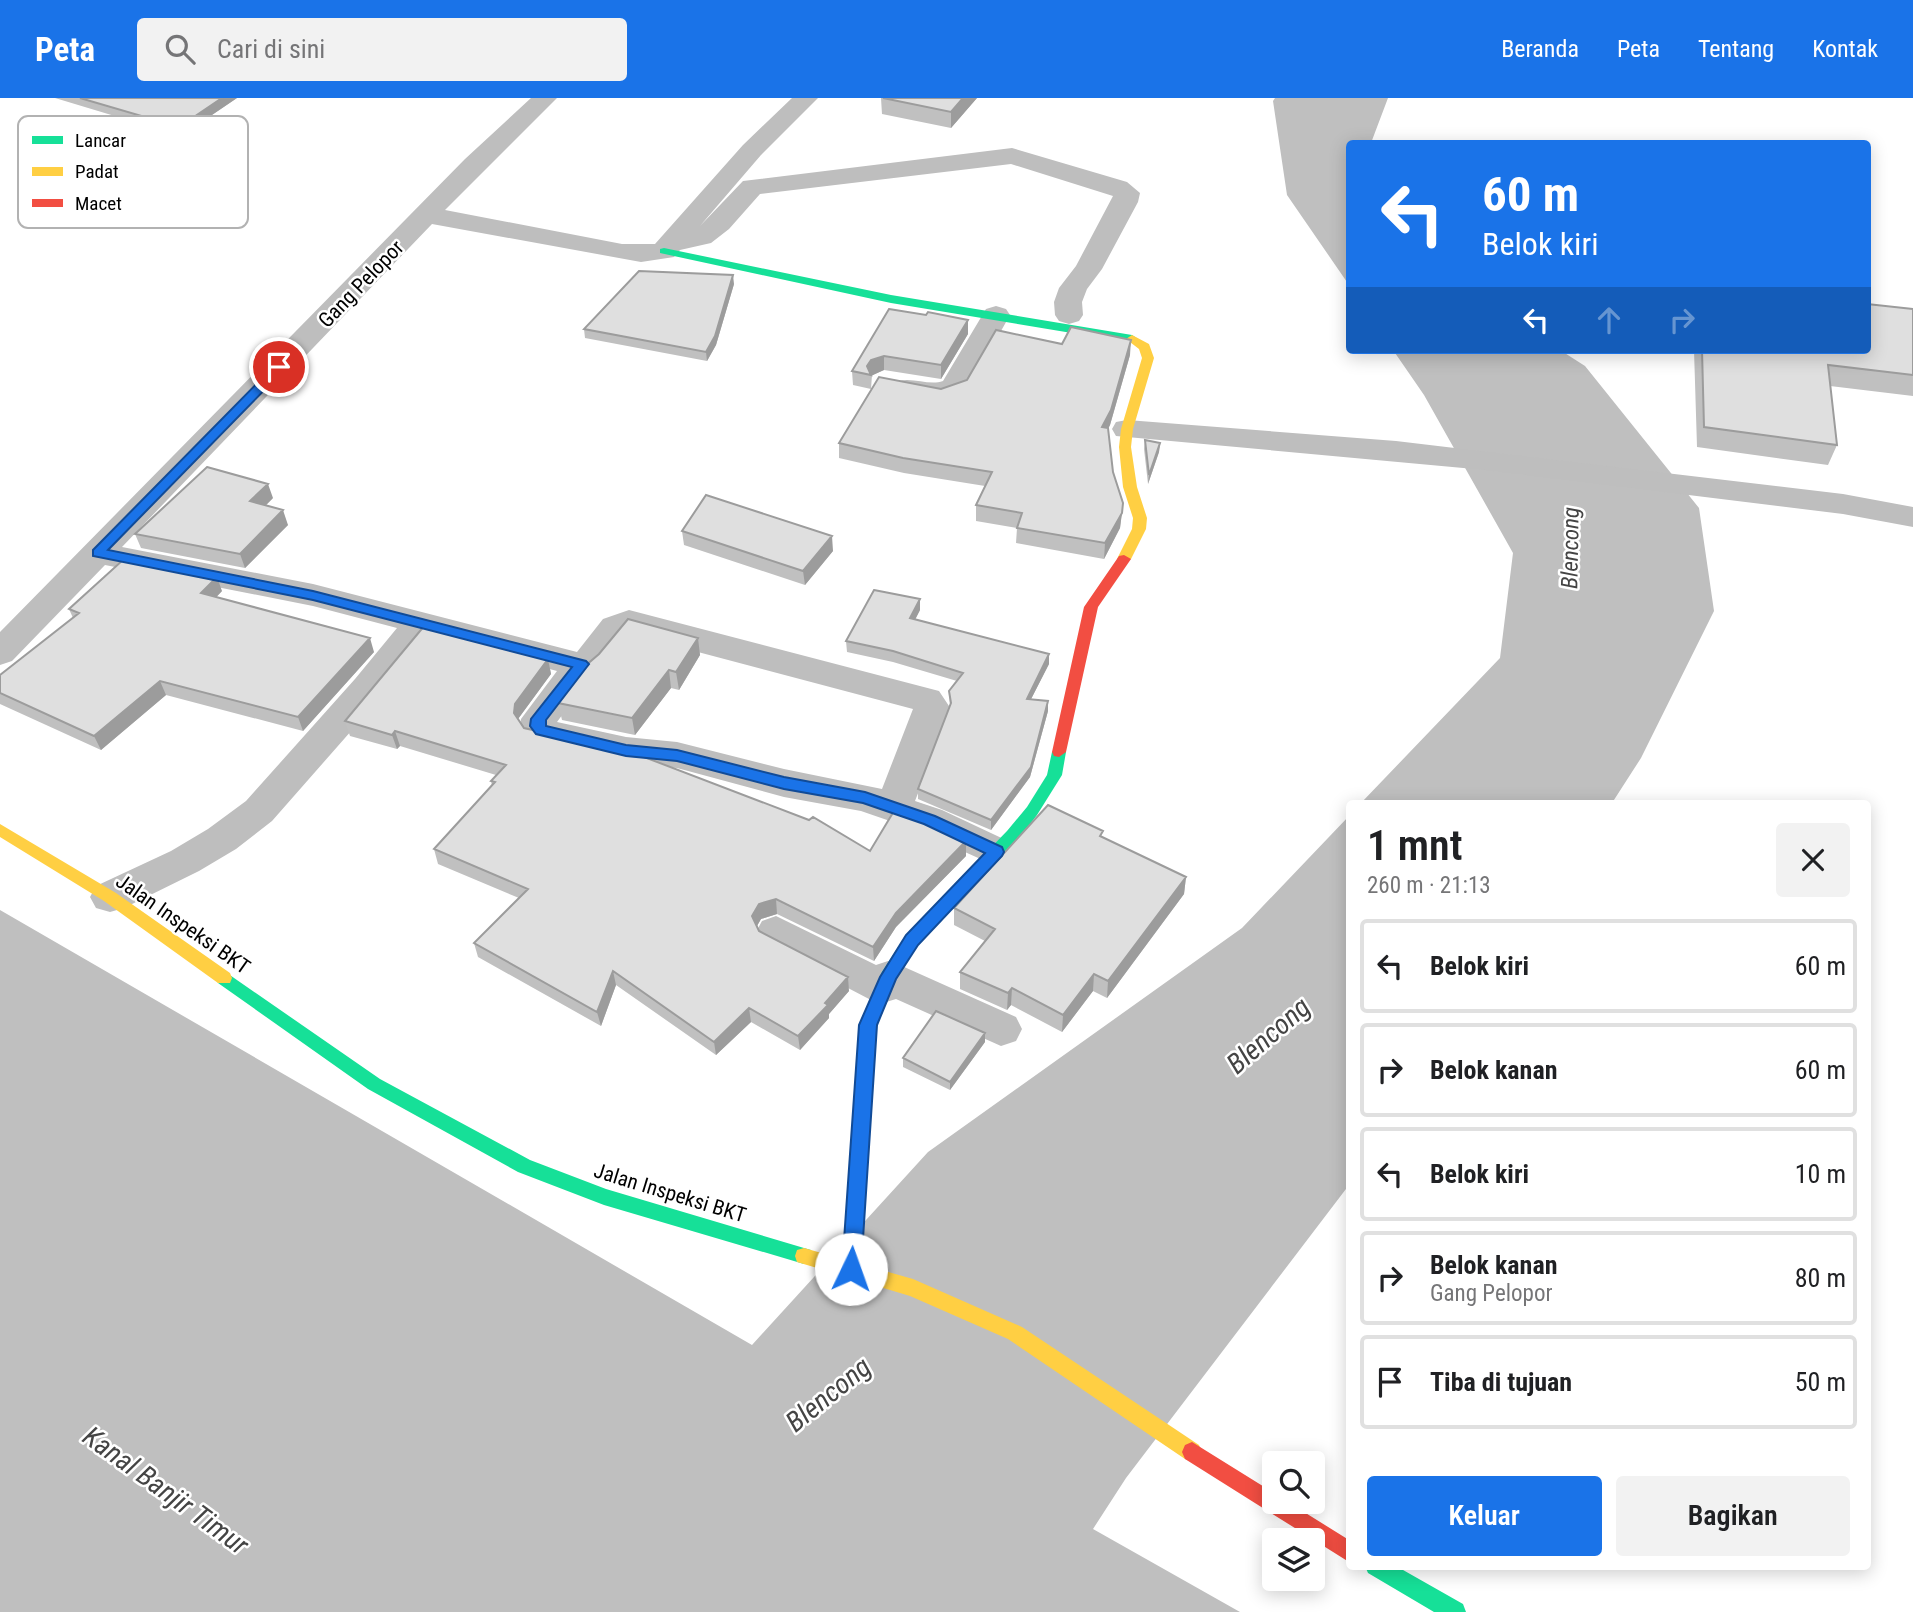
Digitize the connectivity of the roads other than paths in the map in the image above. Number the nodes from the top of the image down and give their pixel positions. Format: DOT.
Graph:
graph roads {
  1 [pos="545,98"];
  2 [pos="806,98"];
  3 [pos="428,215"];
  4 [pos="669,246"];
  5 [pos="996,315"];
  6 [pos="1069,315"];
  7 [pos="885,382"];
  8 [pos="1127,429"];
  9 [pos="1913,517"];
  10 [pos="98,553"];
  11 [pos="420,623"];
  12 [pos="0,653"];
  13 [pos="581,664"];
  14 [pos="893,807"];
  15 [pos="0,830"];
  16 [pos="996,852"];
  17 [pos="110,897"];
  18 [pos="776,932"];
  19 [pos="886,982"];
  20 [pos="1001,1029"];
  21 [pos="851,1269"];
  22 [pos="1346,1550"];
  23 [pos="1382,1570"];
  24 [pos="1455,1612"];
  1 -- 3 [label="street, Gang Pelopor"];
  2 -- 4 [label="street"];
  3 -- 4 [label="street"];
  3 -- 10 [label="street, Gang Pelopor"];
  4 -- 5 [label="street"];
  4 -- 6 [label="street"];
  5 -- 7 [label="street"];
  5 -- 8 [label="street"];
  8 -- 9 [label="street"];
  8 -- 16 [label="street"];
  10 -- 11 [label="street"];
  10 -- 12 [label="street, Gang Pelopor"];
  11 -- 13 [label="street"];
  11 -- 17 [label="street"];
  13 -- 14 [label="street"];
  13 -- 14 [label="street"];
  14 -- 16 [label="street"];
  15 -- 17 [label="street, Jalan Inspeksi BKT"];
  16 -- 19 [label="street"];
  17 -- 21 [label="street, Jalan Inspeksi BKT"];
  18 -- 19 [label="street"];
  19 -- 20 [label="street"];
  19 -- 21 [label="street"];
  21 -- 22 [label="street, Jalan Inspeksi BKT"];
  23 -- 24 [label="street"];
}
